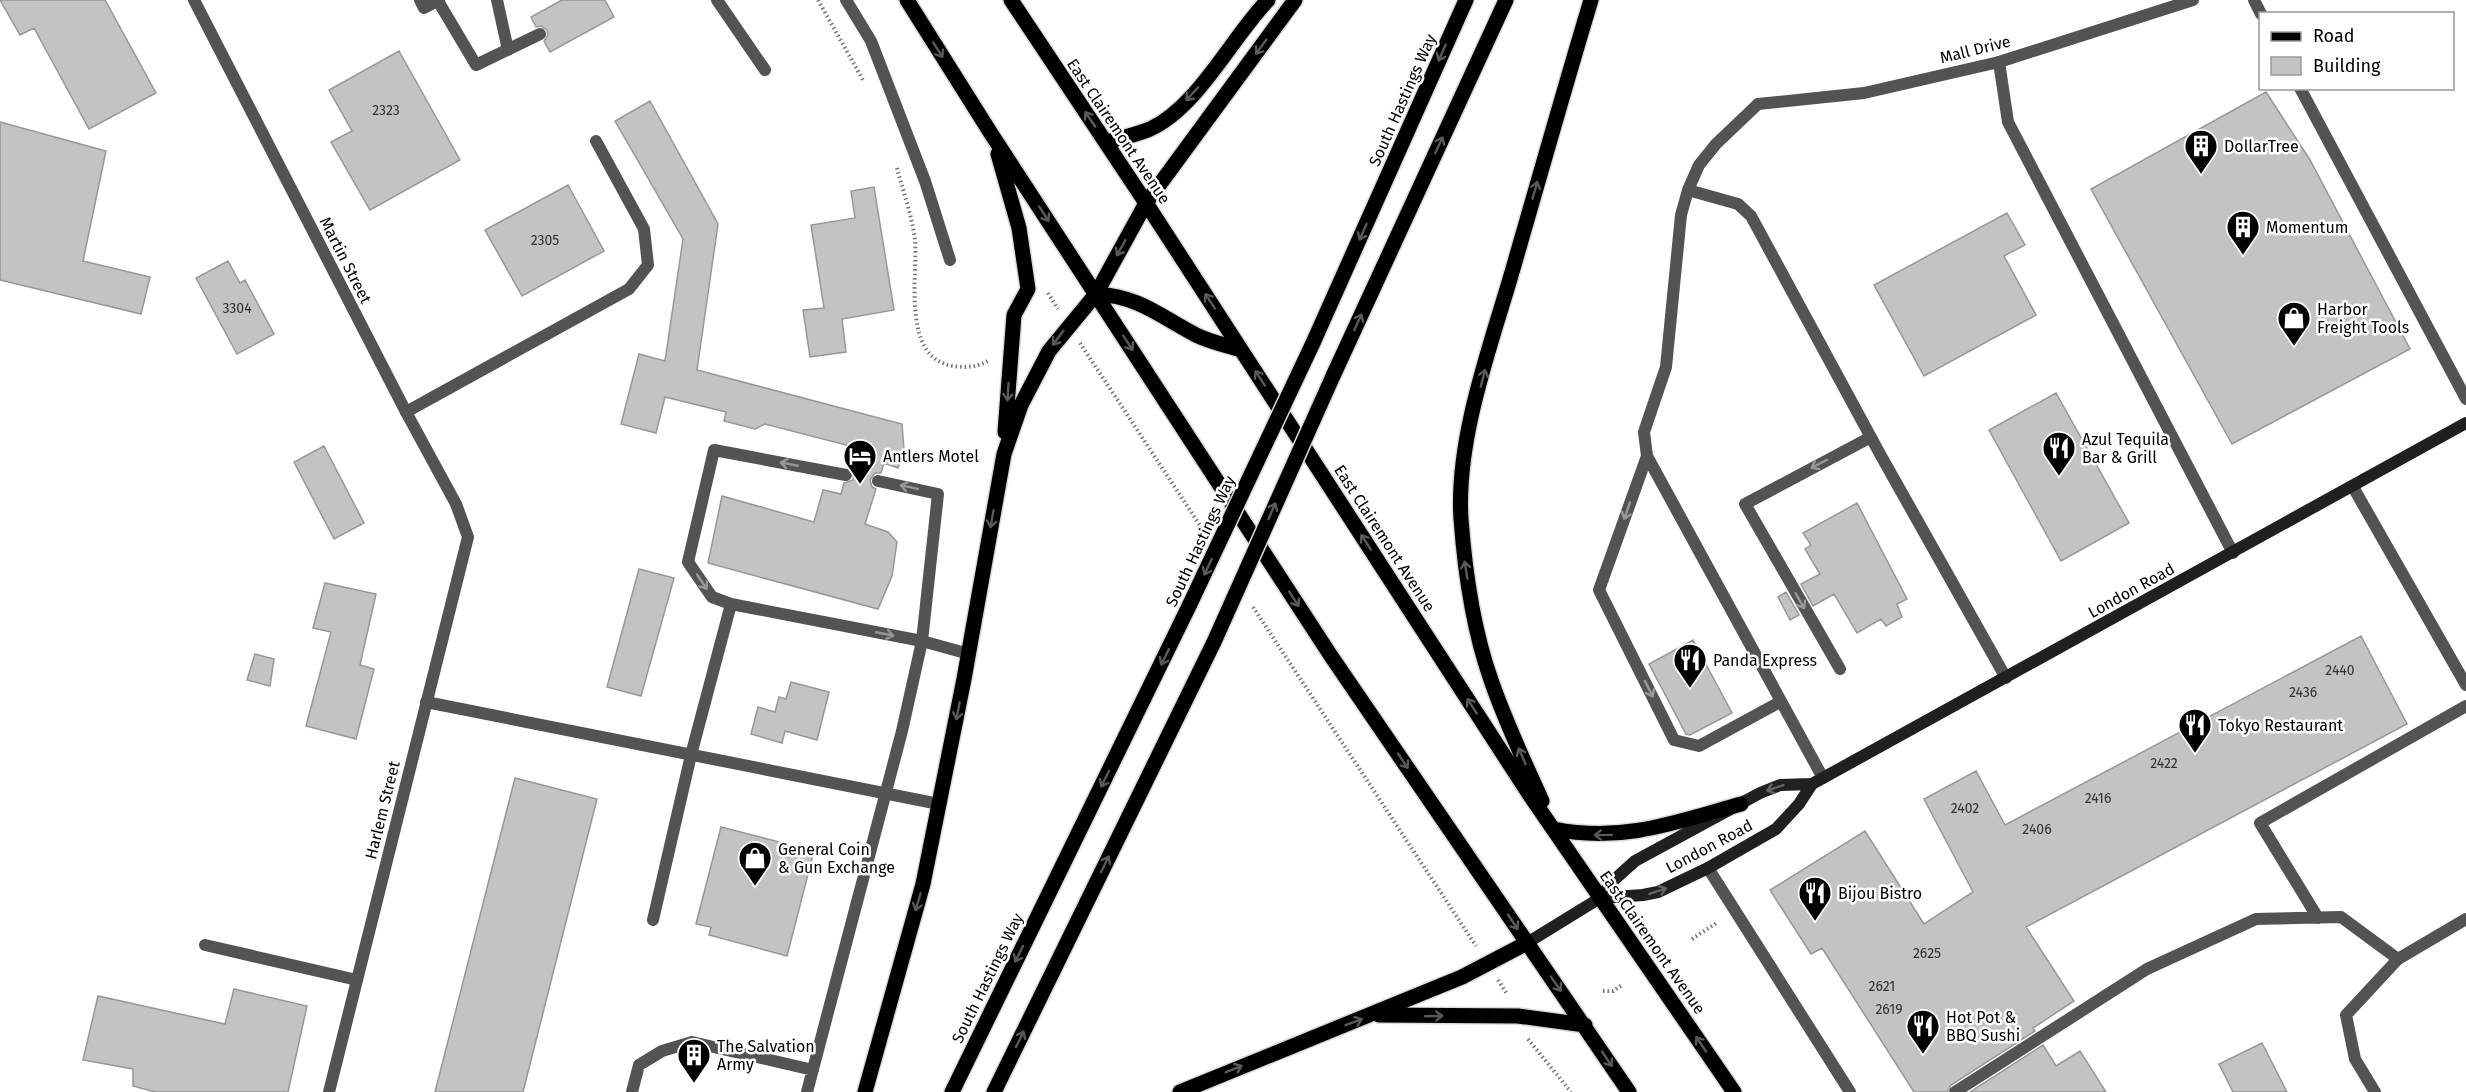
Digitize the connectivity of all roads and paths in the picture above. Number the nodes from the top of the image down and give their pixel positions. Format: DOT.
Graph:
graph roads {
  1 [pos="194,0"];
  2 [pos="420,0"];
  3 [pos="439,0"];
  4 [pos="497,0"];
  5 [pos="717,0"];
  6 [pos="818,0"];
  7 [pos="846,0"];
  8 [pos="907,0"];
  9 [pos="1011,0"];
  10 [pos="1268,0"];
  11 [pos="1295,0"];
  12 [pos="1466,0"];
  13 [pos="1506,0"];
  14 [pos="1591,0"];
  15 [pos="2193,0"];
  16 [pos="540,34"];
  17 [pos="508,50"];
  18 [pos="1999,62"];
  19 [pos="765,70"];
  20 [pos="868,90"];
  21 [pos="2301,90"];
  22 [pos="990,132"];
  23 [pos="596,141"];
  24 [pos="1106,142"];
  25 [pos="894,159"];
  26 [pos="1688,190"];
  27 [pos="1146,203"];
  28 [pos="950,260"];
  29 [pos="1028,289"];
  30 [pos="1096,294"];
  31 [pos="1069,325"];
  32 [pos="1242,350"];
  33 [pos="993,357"];
  34 [pos="2466,399"];
  35 [pos="406,412"];
  36 [pos="2466,423"];
  37 [pos="1871,437"];
  38 [pos="1004,453"];
  39 [pos="1647,456"];
  40 [pos="846,475"];
  41 [pos="878,481"];
  42 [pos="2353,487"];
  43 [pos="468,537"];
  44 [pos="1208,538"];
  45 [pos="2233,553"];
  46 [pos="1247,598"];
  47 [pos="731,604"];
  48 [pos="922,641"];
  49 [pos="969,654"];
  50 [pos="1840,669"];
  51 [pos="2006,678"];
  52 [pos="2466,685"];
  53 [pos="426,702"];
  54 [pos="1780,702"];
  55 [pos="2466,706"];
  56 [pos="691,755"];
  57 [pos="1818,781"];
  58 [pos="885,795"];
  59 [pos="939,804"];
  60 [pos="1741,804"];
  61 [pos="1554,829"];
  62 [pos="1708,868"];
  63 [pos="1600,898"];
  64 [pos="2318,918"];
  65 [pos="2466,919"];
  66 [pos="653,920"];
  67 [pos="1718,922"];
  68 [pos="1692,939"];
  69 [pos="1527,943"];
  70 [pos="206,945"];
  71 [pos="2398,959"];
  72 [pos="1488,965"];
  73 [pos="357,980"];
  74 [pos="1622,985"];
  75 [pos="1603,991"];
  76 [pos="1376,1014"];
  77 [pos="1518,1016"];
  78 [pos="1585,1025"];
  79 [pos="813,1070"];
  80 [pos="329,1092"];
  81 [pos="632,1092"];
  82 [pos="807,1092"];
  83 [pos="865,1092"];
  84 [pos="952,1092"];
  85 [pos="994,1092"];
  86 [pos="1180,1092"];
  87 [pos="1571,1092"];
  88 [pos="1629,1092"];
  89 [pos="1734,1092"];
  90 [pos="1850,1092"];
  91 [pos="1955,1092"];
  92 [pos="2375,1092"];
  1 -- 35 [label="street, Martin Street"];
  2 -- 3 [label="street"];
  3 -- 17 [label="street"];
  4 -- 17 [label="street"];
  5 -- 19 [label="street"];
  6 -- 20 [label="path"];
  7 -- 28 [label="street"];
  8 -- 22 [label="main road, one-way"];
  24 -- 9 [label="main road, East Clairemont Avenue, one-way"];
  10 -- 24 [label="main road, one-way"];
  11 -- 27 [label="main road, one-way"];
  12 -- 84 [label="main road, South Hastings Way, one-way, bridge"];
  85 -- 13 [label="main road, one-way, bridge"];
  61 -- 14 [label="main road, one-way"];
  15 -- 18 [label="street, Mall Drive"];
  16 -- 17 [label="street"];
  18 -- 26 [label="street, Mall Drive"];
  18 -- 45 [label="street"];
  21 -- 34 [label="street"];
  22 -- 29 [label="main road"];
  22 -- 30 [label="main road, one-way"];
  23 -- 35 [label="street"];
  24 -- 27 [label="main road, East Clairemont Avenue"];
  25 -- 33 [label="path"];
  26 -- 37 [label="street"];
  26 -- 39 [label="street"];
  27 -- 30 [label="main road, one-way"];
  32 -- 27 [label="main road, East Clairemont Avenue, one-way"];
  29 -- 31 [label="path"];
  29 -- 38 [label="main road, one-way"];
  30 -- 31 [label="main road"];
  30 -- 32 [label="main road"];
  30 -- 69 [label="main road, one-way"];
  31 -- 38 [label="main road, one-way"];
  31 -- 44 [label="path"];
  61 -- 32 [label="main road, East Clairemont Avenue, one-way"];
  35 -- 43 [label="street, Martin Street"];
  36 -- 42 [label="street, London Road"];
  37 -- 50 [label="street, one-way"];
  37 -- 51 [label="street"];
  38 -- 49 [label="main road, one-way"];
  39 -- 54 [label="street"];
  39 -- 54 [label="street, one-way"];
  40 -- 47 [label="street, one-way"];
  48 -- 41 [label="street, one-way"];
  42 -- 45 [label="street, London Road"];
  42 -- 52 [label="street"];
  43 -- 53 [label="street, Harlem Street"];
  45 -- 51 [label="street, London Road"];
  46 -- 72 [label="path"];
  47 -- 48 [label="street, one-way"];
  47 -- 56 [label="street"];
  48 -- 49 [label="street"];
  48 -- 58 [label="street"];
  49 -- 59 [label="main road, one-way"];
  51 -- 57 [label="street, London Road"];
  53 -- 56 [label="street"];
  53 -- 73 [label="street, Harlem Street"];
  54 -- 57 [label="street"];
  55 -- 64 [label="street"];
  56 -- 58 [label="street"];
  56 -- 66 [label="street"];
  57 -- 60 [label="street, London Road, one-way"];
  57 -- 62 [label="street, London Road"];
  58 -- 59 [label="street"];
  58 -- 79 [label="street"];
  59 -- 83 [label="main road, one-way"];
  60 -- 61 [label="main road, one-way"];
  60 -- 63 [label="street, London Road"];
  61 -- 63 [label="main road, East Clairemont Avenue"];
  63 -- 62 [label="street, London Road, one-way"];
  62 -- 90 [label="street"];
  63 -- 69 [label="street, London Road"];
  89 -- 63 [label="main road, East Clairemont Avenue, one-way"];
  64 -- 71 [label="street"];
  64 -- 91 [label="street"];
  65 -- 71 [label="street"];
  67 -- 68 [label="path"];
  69 -- 72 [label="main road"];
  69 -- 78 [label="main road, one-way"];
  70 -- 73 [label="street"];
  71 -- 92 [label="street"];
  72 -- 76 [label="main road"];
  72 -- 77 [label="path"];
  73 -- 80 [label="street, Harlem Street"];
  74 -- 75 [label="path"];
  76 -- 77 [label="main road, one-way"];
  86 -- 76 [label="main road, one-way"];
  77 -- 78 [label="main road"];
  77 -- 87 [label="path"];
  78 -- 88 [label="main road, one-way"];
  79 -- 81 [label="street"];
  79 -- 82 [label="street"];
}
